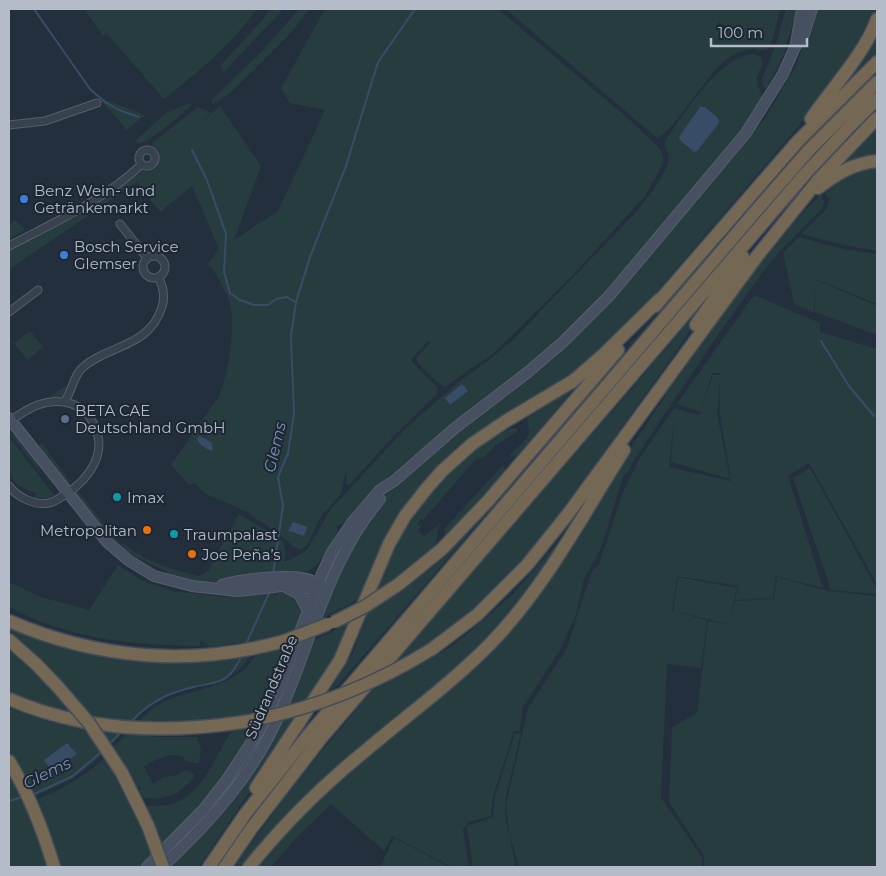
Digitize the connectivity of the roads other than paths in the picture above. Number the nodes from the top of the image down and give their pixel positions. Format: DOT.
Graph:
graph roads {
  1 [pos="802,9"];
  2 [pos="812,9"];
  3 [pos="877,19"];
  4 [pos="796,47"];
  5 [pos="877,62"];
  6 [pos="877,82"];
  7 [pos="877,99"];
  8 [pos="97,103"];
  9 [pos="877,118"];
  10 [pos="9,125"];
  11 [pos="785,156"];
  12 [pos="877,161"];
  13 [pos="142,164"];
  14 [pos="793,189"];
  15 [pos="799,204"];
  16 [pos="120,224"];
  17 [pos="9,246"];
  18 [pos="147,258"];
  19 [pos="158,278"];
  20 [pos="38,290"];
  21 [pos="660,299"];
  22 [pos="9,312"];
  23 [pos="665,381"];
  24 [pos="64,402"];
  25 [pos="645,408"];
  26 [pos="10,420"];
  27 [pos="394,481"];
  28 [pos="9,486"];
  29 [pos="68,493"];
  30 [pos="332,552"];
  31 [pos="333,577"];
  32 [pos="303,578"];
  33 [pos="282,581"];
  34 [pos="317,587"];
  35 [pos="321,606"];
  36 [pos="308,610"];
  37 [pos="9,621"];
  38 [pos="9,640"];
  39 [pos="9,699"];
  40 [pos="9,761"];
  41 [pos="219,853"];
  42 [pos="54,867"];
  43 [pos="147,867"];
  44 [pos="162,867"];
  45 [pos="209,867"];
  46 [pos="225,867"];
  47 [pos="249,867"];
  1 -- 4 [label="main road"];
  2 -- 4 [label="main road"];
  3 -- 11 [label="highway"];
  4 -- 27 [label="main road"];
  5 -- 11 [label="highway"];
  6 -- 41 [label="highway"];
  7 -- 14 [label="highway"];
  8 -- 10 [label="street"];
  9 -- 15 [label="highway"];
  11 -- 21 [label="highway"];
  12 -- 15 [label="highway"];
  13 -- 17 [label="street"];
  14 -- 25 [label="highway"];
  14 -- 46 [label="highway"];
  15 -- 23 [label="highway"];
  16 -- 18 [label="street"];
  18 -- 19 [label="street"];
  18 -- 19 [label="street"];
  19 -- 24 [label="street"];
  20 -- 22 [label="street"];
  21 -- 37 [label="highway, bridge"];
  21 -- 41 [label="highway"];
  23 -- 25 [label="highway"];
  23 -- 47 [label="highway"];
  24 -- 26 [label="street"];
  24 -- 29 [label="street"];
  25 -- 39 [label="highway, bridge"];
  26 -- 29 [label="main road"];
  27 -- 30 [label="main road"];
  27 -- 31 [label="main road, Südrandstraße"];
  28 -- 29 [label="street"];
  29 -- 33 [label="main road"];
  30 -- 32 [label="main road"];
  30 -- 34 [label="main road, Südrandstraße"];
  31 -- 34 [label="main road"];
  31 -- 35 [label="main road, Südrandstraße"];
  32 -- 33 [label="main road"];
  32 -- 34 [label="main road"];
  33 -- 34 [label="main road"];
  33 -- 36 [label="main road"];
  34 -- 35 [label="main road"];
  34 -- 36 [label="main road, Südrandstraße"];
  35 -- 44 [label="main road, Südrandstraße"];
  36 -- 43 [label="main road, Südrandstraße"];
  38 -- 44 [label="highway, bridge"];
  40 -- 42 [label="highway"];
  41 -- 45 [label="highway"];
}
